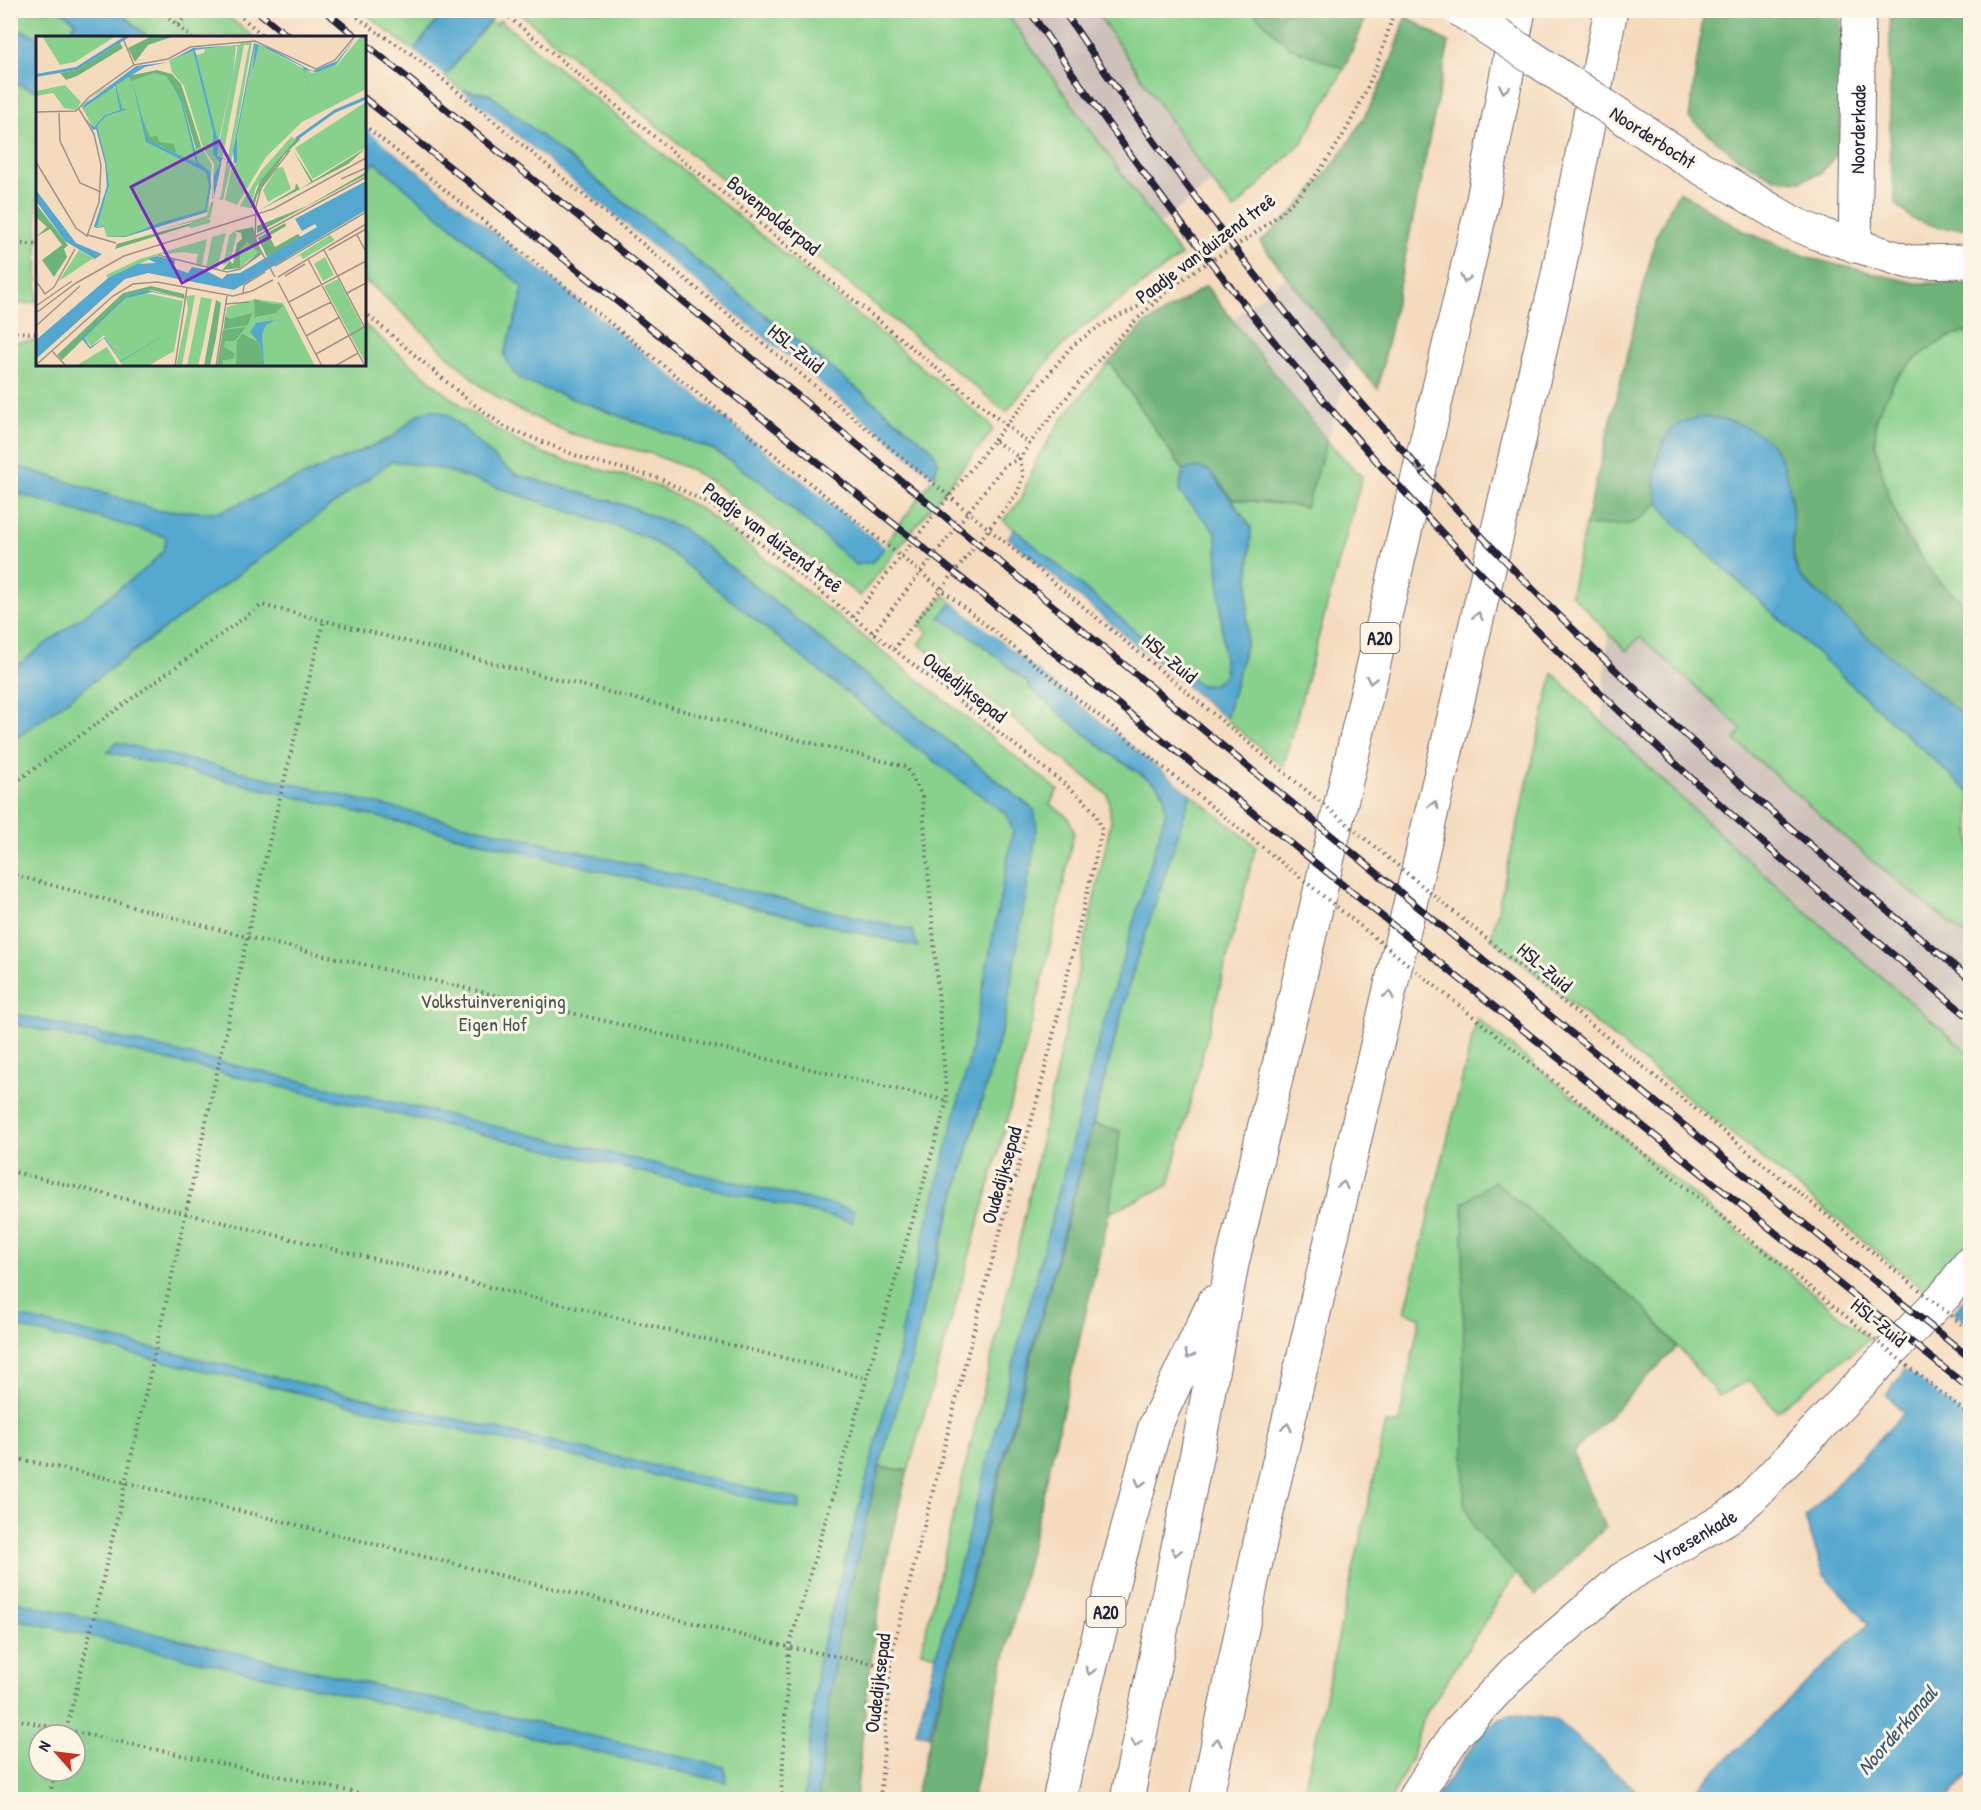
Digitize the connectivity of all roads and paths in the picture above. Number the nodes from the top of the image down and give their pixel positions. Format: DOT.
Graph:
graph roads {
  1 [pos="160,10"];
  2 [pos="190,10"];
  3 [pos="232,10"];
  4 [pos="348,10"];
  5 [pos="500,10"];
  6 [pos="1394,10"];
  7 [pos="1460,10"];
  8 [pos="1519,10"];
  9 [pos="1611,10"];
  10 [pos="1858,10"];
  11 [pos="178,25"];
  12 [pos="190,36"];
  13 [pos="264,36"];
  14 [pos="366,127"];
  15 [pos="10,244"];
  16 [pos="36,244"];
  17 [pos="1855,246"];
  18 [pos="1971,261"];
  19 [pos="1164,294"];
  20 [pos="366,314"];
  21 [pos="10,332"];
  22 [pos="36,333"];
  23 [pos="1006,425"];
  24 [pos="994,440"];
  25 [pos="1029,444"];
  26 [pos="1020,458"];
  27 [pos="853,617"];
  28 [pos="324,619"];
  29 [pos="873,633"];
  30 [pos="894,649"];
  31 [pos="10,786"];
  32 [pos="10,874"];
  33 [pos="247,937"];
  34 [pos="947,1101"];
  35 [pos="10,1171"];
  36 [pos="187,1215"];
  37 [pos="1971,1263"];
  38 [pos="1232,1264"];
  39 [pos="1971,1331"];
  40 [pos="867,1378"];
  41 [pos="1971,1416"];
  42 [pos="10,1457"];
  43 [pos="124,1482"];
  44 [pos="789,1647"];
  45 [pos="890,1667"];
  46 [pos="10,1718"];
  47 [pos="28,1723"];
  48 [pos="68,1723"];
  49 [pos="87,1738"];
  50 [pos="53,1783"];
  51 [pos="48,1800"];
  52 [pos="390,1800"];
  53 [pos="782,1800"];
  54 [pos="880,1800"];
  55 [pos="1059,1800"];
  56 [pos="1126,1800"];
  57 [pos="1206,1800"];
  58 [pos="1413,1800"];
  1 -- 11 [label="path"];
  2 -- 11 [label="path"];
  3 -- 13 [label="path"];
  4 -- 39 [label="path, HSL-Zuid, bridge"];
  5 -- 23 [label="path, Bovenpolderpad"];
  6 -- 19 [label="path, Paadje van duizend treê"];
  7 -- 17 [label="main road, Noorderbocht, bridge"];
  8 -- 38 [label="main road, A20, one-way"];
  57 -- 9 [label="main road, one-way"];
  10 -- 17 [label="main road, Noorderkade"];
  11 -- 12 [label="path"];
  14 -- 41 [label="path, HSL-Zuid, bridge"];
  15 -- 16 [label="path"];
  17 -- 18 [label="main road, Noorderbocht"];
  19 -- 23 [label="path, Paadje van duizend treê"];
  19 -- 25 [label="path, Paadje van duizend treê"];
  20 -- 27 [label="path, Paadje van duizend treê"];
  21 -- 22 [label="path"];
  23 -- 24 [label="path, Paadje van duizend treê"];
  23 -- 25 [label="path, Bovenpolderpad"];
  24 -- 26 [label="path"];
  24 -- 27 [label="path, Paadje van duizend treê"];
  25 -- 26 [label="path, Paadje van duizend treê"];
  26 -- 29 [label="path, Paadje van duizend treê"];
  26 -- 30 [label="path"];
  27 -- 29 [label="path, Paadje van duizend treê"];
  28 -- 31 [label="path"];
  28 -- 33 [label="path"];
  28 -- 34 [label="path"];
  29 -- 30 [label="path, Paadje van duizend treê"];
  30 -- 45 [label="path, Oudedijksepad"];
  32 -- 33 [label="path"];
  33 -- 34 [label="path"];
  33 -- 36 [label="path"];
  34 -- 40 [label="path"];
  35 -- 36 [label="path"];
  36 -- 40 [label="path"];
  36 -- 43 [label="path"];
  37 -- 58 [label="main road, Vroesenkade"];
  38 -- 55 [label="main road, A20, one-way"];
  38 -- 56 [label="main road, A20, one-way"];
  40 -- 44 [label="path"];
  42 -- 43 [label="path"];
  43 -- 44 [label="path"];
  43 -- 48 [label="path"];
  44 -- 45 [label="path"];
  44 -- 53 [label="path"];
  45 -- 54 [label="path, Oudedijksepad"];
  46 -- 47 [label="path"];
  49 -- 52 [label="path"];
  50 -- 51 [label="path"];
}
